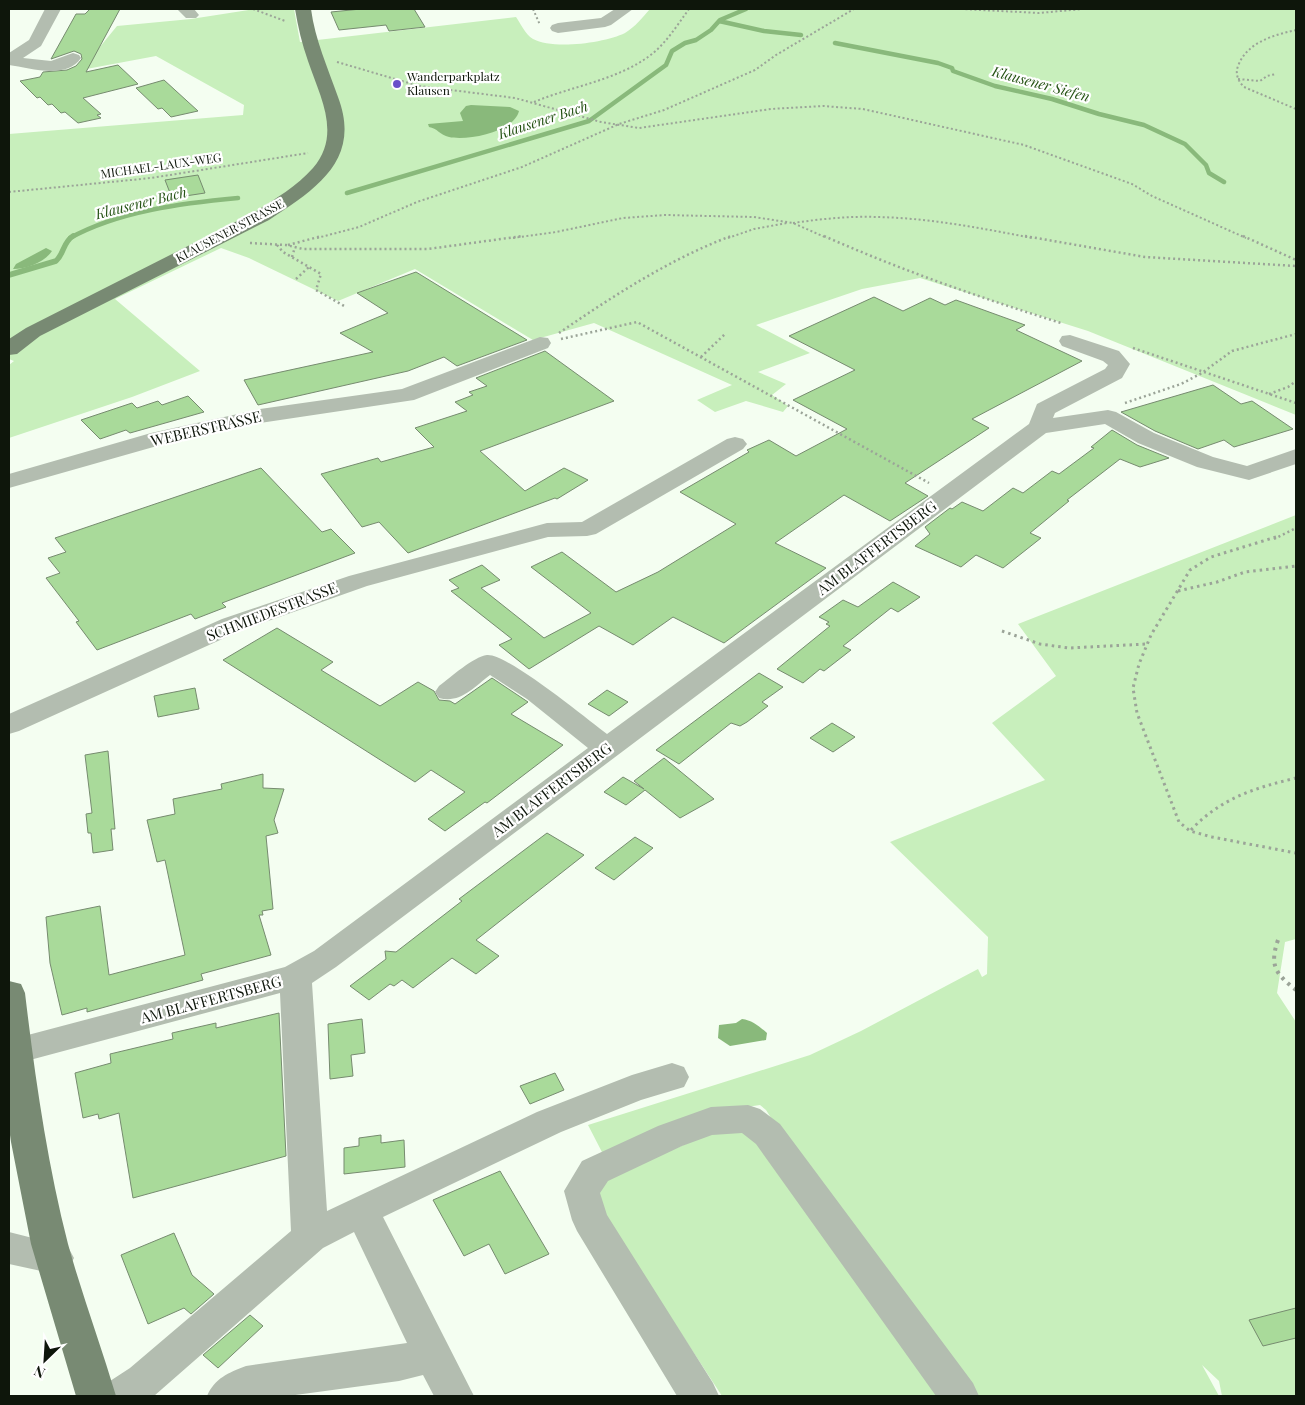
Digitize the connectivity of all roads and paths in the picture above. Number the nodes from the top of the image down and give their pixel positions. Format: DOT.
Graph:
graph roads {
  1 [pos="9,9"];
  2 [pos="34,9"];
  3 [pos="52,9"];
  4 [pos="253,9"];
  5 [pos="303,9"];
  6 [pos="625,9"];
  7 [pos="689,9"];
  8 [pos="854,9"];
  9 [pos="962,9"];
  10 [pos="1083,9"];
  11 [pos="286,21"];
  12 [pos="558,28"];
  13 [pos="1296,30"];
  14 [pos="36,42"];
  15 [pos="54,42"];
  16 [pos="73,58"];
  17 [pos="9,60"];
  18 [pos="316,61"];
  19 [pos="1276,74"];
  20 [pos="1238,79"];
  21 [pos="534,102"];
  22 [pos="1296,108"];
  23 [pos="619,124"];
  24 [pos="315,153"];
  25 [pos="9,192"];
  26 [pos="793,222"];
  27 [pos="277,245"];
  28 [pos="295,247"];
  29 [pos="292,257"];
  30 [pos="1296,260"];
  31 [pos="310,266"];
  32 [pos="1296,266"];
  33 [pos="296,279"];
  34 [pos="940,282"];
  35 [pos="346,307"];
  36 [pos="725,334"];
  37 [pos="1296,334"];
  38 [pos="578,335"];
  39 [pos="1070,341"];
  40 [pos="540,343"];
  41 [pos="9,349"];
  42 [pos="700,357"];
  43 [pos="1202,373"];
  44 [pos="1296,381"];
  45 [pos="1268,394"];
  46 [pos="1296,403"];
  47 [pos="1116,406"];
  48 [pos="1039,426"];
  49 [pos="734,444"];
  50 [pos="1296,456"];
  51 [pos="9,480"];
  52 [pos="950,494"];
  53 [pos="1296,528"];
  54 [pos="1296,566"];
  55 [pos="1177,591"];
  56 [pos="1002,631"];
  57 [pos="1147,644"];
  58 [pos="449,692"];
  59 [pos="9,725"];
  60 [pos="607,749"];
  61 [pos="1296,778"];
  62 [pos="1190,831"];
  63 [pos="1296,853"];
  64 [pos="1278,940"];
  65 [pos="295,977"];
  66 [pos="1296,983"];
  67 [pos="1290,985"];
  68 [pos="1296,990"];
  69 [pos="9,993"];
  70 [pos="15,1051"];
  71 [pos="672,1078"];
  72 [pos="368,1223"];
  73 [pos="310,1237"];
  74 [pos="9,1248"];
  75 [pos="55,1258"];
  76 [pos="433,1355"];
  77 [pos="96,1396"];
  78 [pos="121,1396"];
  79 [pos="227,1396"];
  80 [pos="454,1396"];
  81 [pos="699,1396"];
  82 [pos="959,1396"];
  1 -- 2 [label="path"];
  3 -- 14 [label="street"];
  4 -- 11 [label="path"];
  5 -- 18 [label="main road, KLAUSENER STRASSE"];
  6 -- 12 [label="street"];
  7 -- 21 [label="path"];
  8 -- 23 [label="path"];
  9 -- 10 [label="path"];
  13 -- 20 [label="path"];
  14 -- 15 [label="street"];
  14 -- 17 [label="street"];
  16 -- 17 [label="street"];
  18 -- 21 [label="path"];
  18 -- 41 [label="main road, KLAUSENER STRASSE"];
  19 -- 20 [label="path"];
  20 -- 22 [label="path"];
  21 -- 23 [label="path"];
  23 -- 28 [label="path"];
  23 -- 30 [label="path"];
  24 -- 25 [label="path, MICHAEL-LAUX-WEG"];
  26 -- 28 [label="path"];
  26 -- 32 [label="path"];
  26 -- 34 [label="path"];
  26 -- 40 [label="path"];
  27 -- 29 [label="path"];
  28 -- 29 [label="path"];
  29 -- 31 [label="path"];
  31 -- 33 [label="path"];
  31 -- 35 [label="path"];
  36 -- 42 [label="path"];
  37 -- 43 [label="path"];
  38 -- 42 [label="path"];
  39 -- 48 [label="street"];
  40 -- 51 [label="street, WEBERSTRASSE"];
  42 -- 52 [label="path"];
  43 -- 45 [label="path"];
  43 -- 47 [label="path"];
  44 -- 45 [label="path"];
  45 -- 46 [label="path"];
  48 -- 50 [label="street"];
  48 -- 52 [label="street, AM BLAFFERTSBERG"];
  49 -- 59 [label="street, SCHMIEDESTRASSE"];
  52 -- 60 [label="street, AM BLAFFERTSBERG"];
  53 -- 55 [label="path"];
  54 -- 55 [label="path"];
  55 -- 57 [label="path"];
  56 -- 57 [label="path"];
  57 -- 62 [label="path"];
  58 -- 60 [label="street"];
  60 -- 65 [label="street, AM BLAFFERTSBERG"];
  61 -- 62 [label="path"];
  62 -- 63 [label="path"];
  64 -- 67 [label="path"];
  65 -- 70 [label="street, AM BLAFFERTSBERG"];
  65 -- 73 [label="street"];
  66 -- 67 [label="path"];
  67 -- 68 [label="path"];
  69 -- 70 [label="main road"];
  70 -- 75 [label="main road"];
  71 -- 73 [label="street"];
  72 -- 76 [label="street"];
  73 -- 78 [label="street"];
  74 -- 75 [label="street"];
  75 -- 77 [label="main road"];
  76 -- 79 [label="street"];
  76 -- 80 [label="street"];
  81 -- 82 [label="street"];
}
